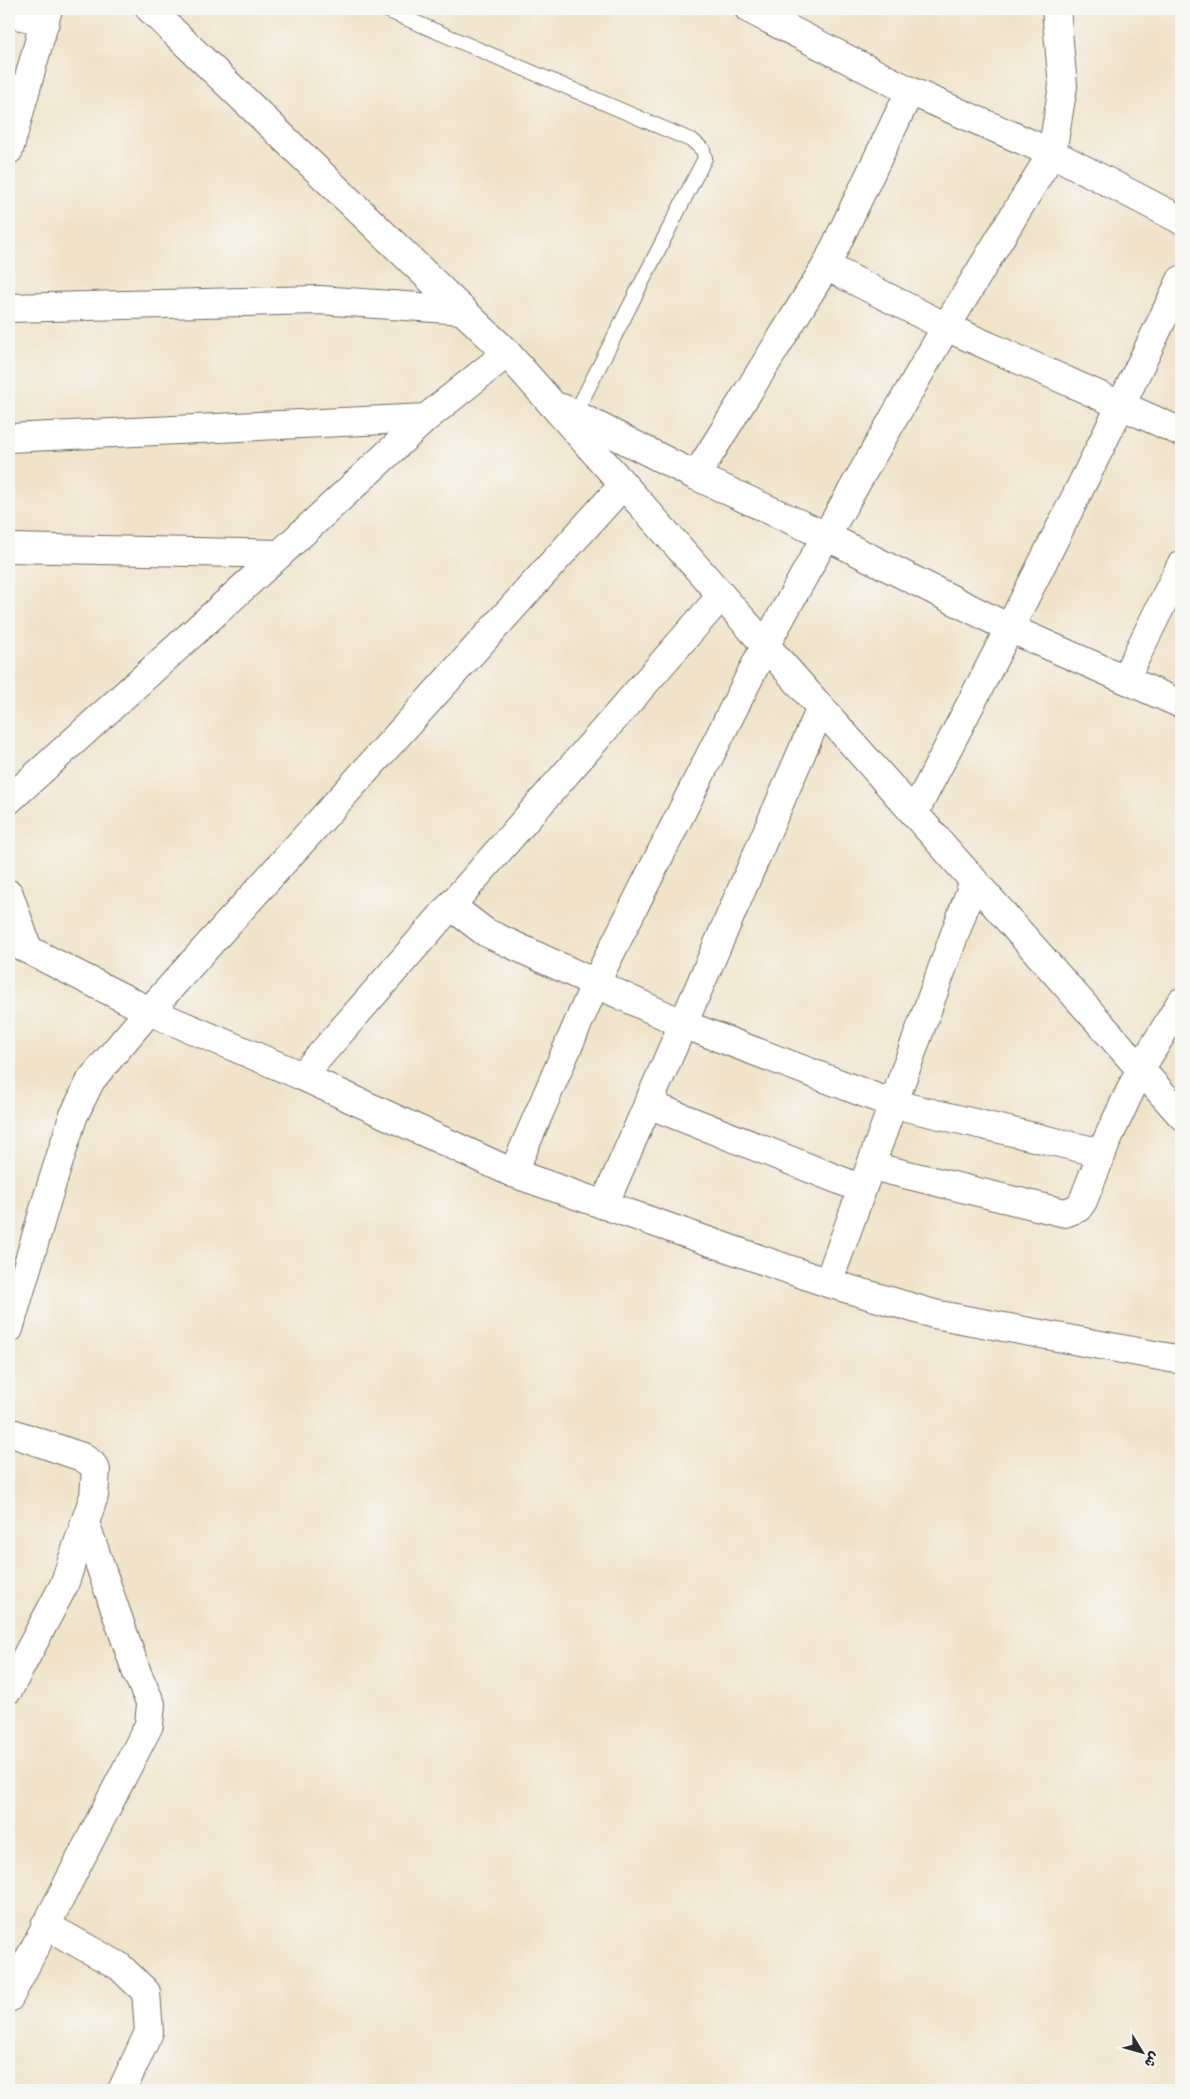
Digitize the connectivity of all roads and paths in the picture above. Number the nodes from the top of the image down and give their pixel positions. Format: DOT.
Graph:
graph roads {
  1 [pos="150,9"];
  2 [pos="384,9"];
  3 [pos="749,9"];
  4 [pos="1056,9"];
  5 [pos="9,13"];
  6 [pos="46,15"];
  7 [pos="910,91"];
  8 [pos="9,150"];
  9 [pos="1052,152"];
  10 [pos="1181,220"];
  11 [pos="826,266"];
  12 [pos="1181,280"];
  13 [pos="9,308"];
  14 [pos="463,310"];
  15 [pos="946,327"];
  16 [pos="507,353"];
  17 [pos="550,402"];
  18 [pos="1122,406"];
  19 [pos="575,414"];
  20 [pos="426,418"];
  21 [pos="1181,432"];
  22 [pos="9,438"];
  23 [pos="696,476"];
  24 [pos="623,485"];
  25 [pos="826,536"];
  26 [pos="9,548"];
  27 [pos="280,554"];
  28 [pos="1181,564"];
  29 [pos="721,596"];
  30 [pos="1011,629"];
  31 [pos="765,646"];
  32 [pos="1125,679"];
  33 [pos="1181,704"];
  34 [pos="821,708"];
  35 [pos="9,800"];
  36 [pos="914,813"];
  37 [pos="974,881"];
  38 [pos="9,894"];
  39 [pos="451,906"];
  40 [pos="18,944"];
  41 [pos="596,982"];
  42 [pos="1181,1002"];
  43 [pos="149,1011"];
  44 [pos="683,1024"];
  45 [pos="1140,1070"];
  46 [pos="302,1076"];
  47 [pos="648,1104"];
  48 [pos="893,1104"];
  49 [pos="1181,1115"];
  50 [pos="1102,1153"];
  51 [pos="513,1174"];
  52 [pos="866,1178"];
  53 [pos="604,1205"];
  54 [pos="828,1283"];
  55 [pos="9,1329"];
  56 [pos="1181,1360"];
  57 [pos="9,1432"];
  58 [pos="86,1522"];
  59 [pos="9,1689"];
  60 [pos="45,1925"];
  61 [pos="9,1998"];
  62 [pos="122,2090"];
  1 -- 14 [label="street"];
  2 -- 19 [label="lane"];
  3 -- 7 [label="street"];
  4 -- 9 [label="street"];
  5 -- 6 [label="street"];
  6 -- 8 [label="street"];
  7 -- 9 [label="street"];
  7 -- 11 [label="street"];
  9 -- 10 [label="street"];
  9 -- 15 [label="street"];
  11 -- 15 [label="street"];
  11 -- 23 [label="street"];
  12 -- 18 [label="street"];
  13 -- 14 [label="street"];
  14 -- 16 [label="street"];
  15 -- 18 [label="street"];
  15 -- 25 [label="street"];
  16 -- 17 [label="street"];
  16 -- 20 [label="street"];
  17 -- 19 [label="street"];
  17 -- 24 [label="street"];
  18 -- 21 [label="street"];
  18 -- 30 [label="street"];
  19 -- 23 [label="street"];
  20 -- 22 [label="street"];
  20 -- 27 [label="street"];
  23 -- 25 [label="street"];
  24 -- 29 [label="street"];
  24 -- 43 [label="street"];
  25 -- 30 [label="street"];
  25 -- 31 [label="street"];
  26 -- 27 [label="street"];
  27 -- 35 [label="street"];
  28 -- 32 [label="street"];
  29 -- 31 [label="street"];
  29 -- 39 [label="street"];
  30 -- 32 [label="street"];
  30 -- 36 [label="street"];
  31 -- 34 [label="street"];
  31 -- 41 [label="street"];
  32 -- 33 [label="street"];
  34 -- 36 [label="street"];
  34 -- 44 [label="street"];
  36 -- 37 [label="street"];
  37 -- 45 [label="street"];
  37 -- 48 [label="street"];
  38 -- 40 [label="street"];
  39 -- 41 [label="street"];
  39 -- 46 [label="street"];
  40 -- 43 [label="street"];
  41 -- 44 [label="street"];
  41 -- 51 [label="street"];
  42 -- 45 [label="street"];
  43 -- 46 [label="street"];
  43 -- 55 [label="street"];
  44 -- 47 [label="street"];
  44 -- 48 [label="street"];
  45 -- 49 [label="street"];
  45 -- 50 [label="street"];
  46 -- 51 [label="street"];
  47 -- 52 [label="street"];
  47 -- 53 [label="street"];
  48 -- 50 [label="street"];
  48 -- 52 [label="street"];
  50 -- 52 [label="street"];
  51 -- 53 [label="street"];
  52 -- 54 [label="street"];
  53 -- 54 [label="street"];
  54 -- 56 [label="street"];
  57 -- 58 [label="street"];
  58 -- 59 [label="street"];
  58 -- 60 [label="street"];
  60 -- 61 [label="street"];
  60 -- 62 [label="street"];
}
